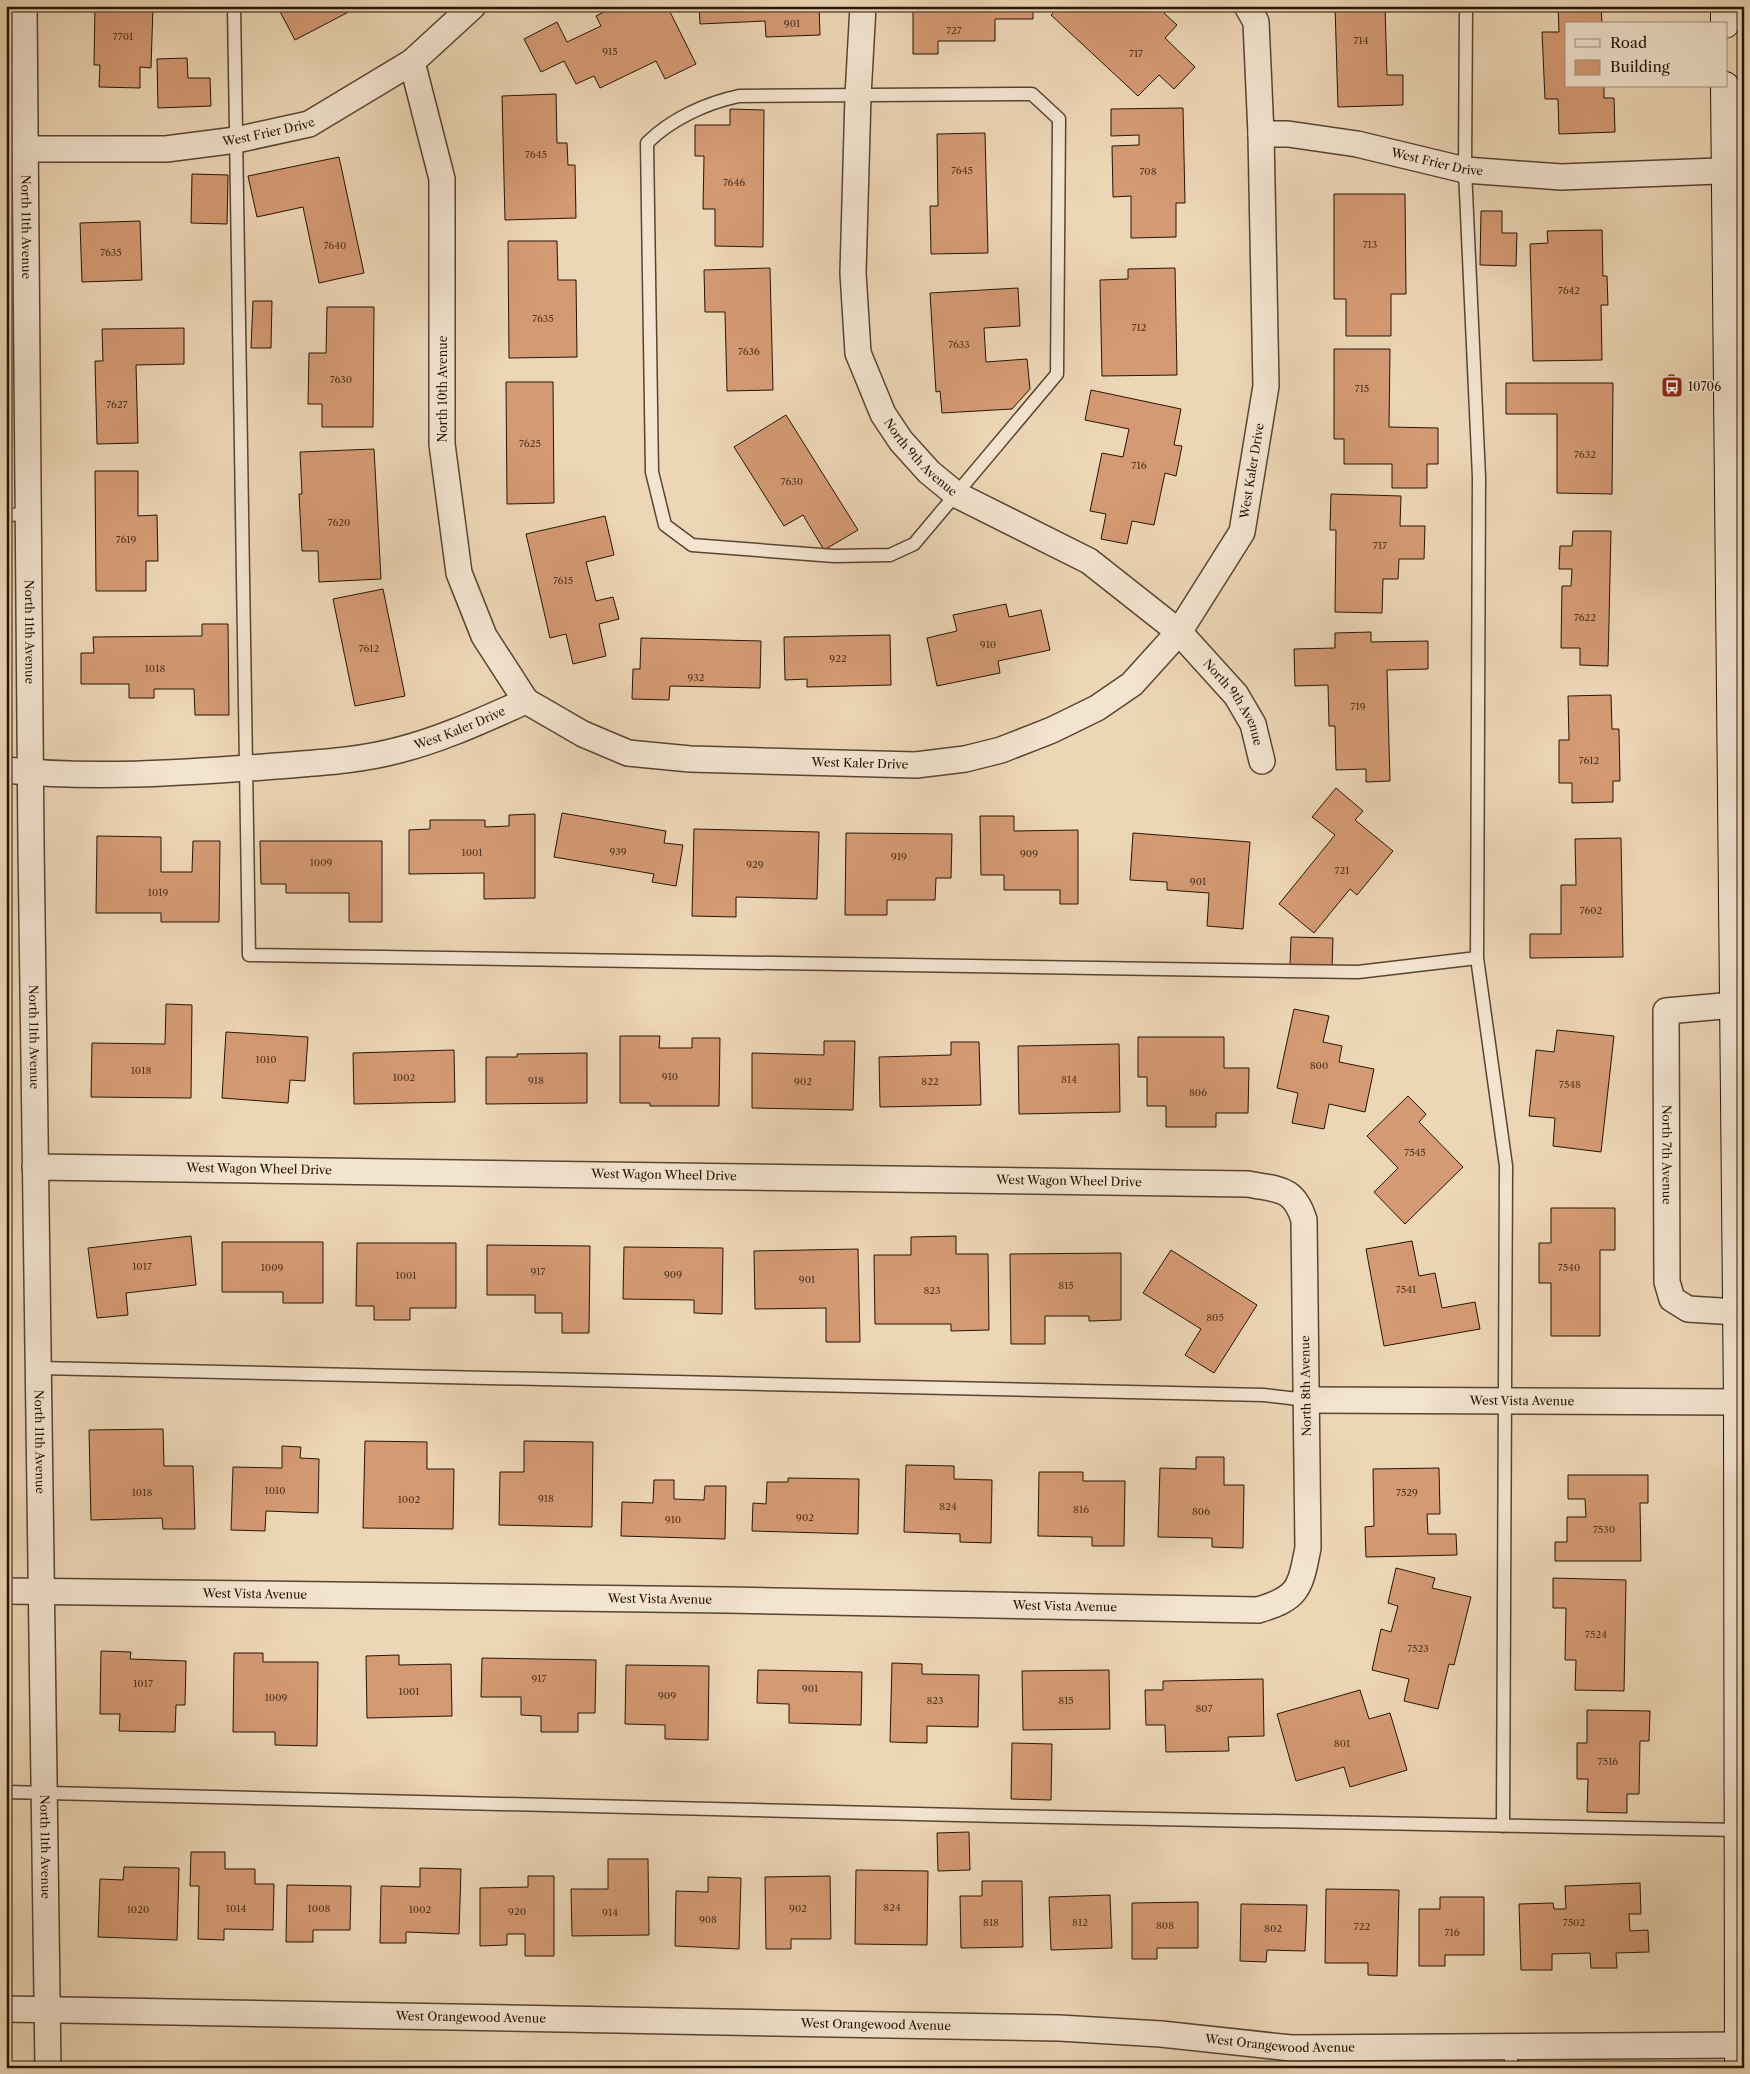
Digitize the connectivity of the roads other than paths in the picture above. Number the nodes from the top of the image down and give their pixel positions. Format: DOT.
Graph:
graph roads {
  1 [pos="24,6"];
  2 [pos="234,6"];
  3 [pos="474,6"];
  4 [pos="863,6"];
  5 [pos="1247,6"];
  6 [pos="1466,6"];
  7 [pos="1725,6"];
  8 [pos="1725,22"];
  9 [pos="412,62"];
  10 [pos="1725,88"];
  11 [pos="858,96"];
  12 [pos="15,112"];
  13 [pos="1261,134"];
  14 [pos="236,140"];
  15 [pos="25,149"];
  16 [pos="1465,170"];
  17 [pos="1735,170"];
  18 [pos="17,312"];
  19 [pos="957,495"];
  20 [pos="17,514"];
  21 [pos="1179,632"];
  22 [pos="526,701"];
  23 [pos="1262,761"];
  24 [pos="246,768"];
  25 [pos="6,770"];
  26 [pos="31,772"];
  27 [pos="1738,811"];
  28 [pos="1477,958"];
  29 [pos="1734,1005"];
  30 [pos="35,1167"];
  31 [pos="1290,1194"];
  32 [pos="1740,1210"];
  33 [pos="1737,1312"];
  34 [pos="38,1368"];
  35 [pos="1307,1400"];
  36 [pos="1505,1401"];
  37 [pos="1738,1402"];
  38 [pos="1302,1581"];
  39 [pos="6,1591"];
  40 [pos="41,1592"];
  41 [pos="1740,1631"];
  42 [pos="6,1792"];
  43 [pos="44,1792"];
  44 [pos="1503,1826"];
  45 [pos="1738,1830"];
  46 [pos="6,2008"];
  47 [pos="48,2009"];
  48 [pos="1740,2052"];
  49 [pos="1511,2057"];
  50 [pos="1292,2058"];
  51 [pos="48,2068"];
  1 -- 12 [label="street, North 11th Avenue"];
  2 -- 14 [label="lane"];
  3 -- 9 [label="street, West Frier Drive"];
  4 -- 11 [label="street, North 9th Avenue"];
  5 -- 13 [label="street"];
  6 -- 16 [label="lane"];
  7 -- 8 [label="main road"];
  9 -- 14 [label="street, West Frier Drive"];
  9 -- 22 [label="street, North 10th Avenue"];
  10 -- 17 [label="main road"];
  11 -- 19 [label="street, North 9th Avenue"];
  11 -- 19 [label="lane"];
  11 -- 19 [label="lane"];
  12 -- 15 [label="street, North 11th Avenue"];
  13 -- 16 [label="street, West Frier Drive"];
  13 -- 21 [label="street, West Kaler Drive"];
  14 -- 15 [label="street, West Frier Drive"];
  14 -- 24 [label="lane"];
  15 -- 18 [label="street, North 11th Avenue"];
  16 -- 17 [label="street, West Frier Drive"];
  16 -- 28 [label="lane"];
  17 -- 27 [label="main road"];
  18 -- 20 [label="street, North 11th Avenue"];
  19 -- 21 [label="street, North 9th Avenue"];
  20 -- 26 [label="street, North 11th Avenue"];
  21 -- 22 [label="street, West Kaler Drive"];
  21 -- 23 [label="street, North 9th Avenue"];
  22 -- 24 [label="street, West Kaler Drive"];
  24 -- 26 [label="street, West Kaler Drive"];
  24 -- 28 [label="lane"];
  25 -- 26 [label="street, West Kaler Drive"];
  26 -- 30 [label="street, North 11th Avenue"];
  27 -- 29 [label="main road"];
  28 -- 36 [label="lane"];
  29 -- 32 [label="main road"];
  29 -- 33 [label="street, North 7th Avenue"];
  30 -- 31 [label="street, West Wagon Wheel Drive"];
  30 -- 34 [label="street, North 11th Avenue"];
  31 -- 35 [label="street, North 8th Avenue"];
  32 -- 33 [label="main road"];
  33 -- 37 [label="main road"];
  34 -- 35 [label="lane"];
  34 -- 40 [label="street, North 11th Avenue"];
  35 -- 36 [label="street, West Vista Avenue"];
  35 -- 38 [label="street, North 8th Avenue"];
  36 -- 37 [label="street, West Vista Avenue"];
  36 -- 44 [label="lane"];
  37 -- 41 [label="main road"];
  38 -- 40 [label="street, West Vista Avenue"];
  39 -- 40 [label="street, West Vista Avenue"];
  40 -- 43 [label="street, North 11th Avenue"];
  41 -- 45 [label="main road"];
  42 -- 43 [label="lane"];
  43 -- 44 [label="lane"];
  43 -- 47 [label="street, North 11th Avenue"];
  44 -- 45 [label="lane"];
  45 -- 48 [label="main road"];
  46 -- 47 [label="street, West Orangewood Avenue"];
  47 -- 50 [label="street, West Orangewood Avenue"];
  47 -- 51 [label="street, North 11th Avenue"];
  48 -- 49 [label="street, West Orangewood Avenue"];
  49 -- 50 [label="street, West Orangewood Avenue"];
}
